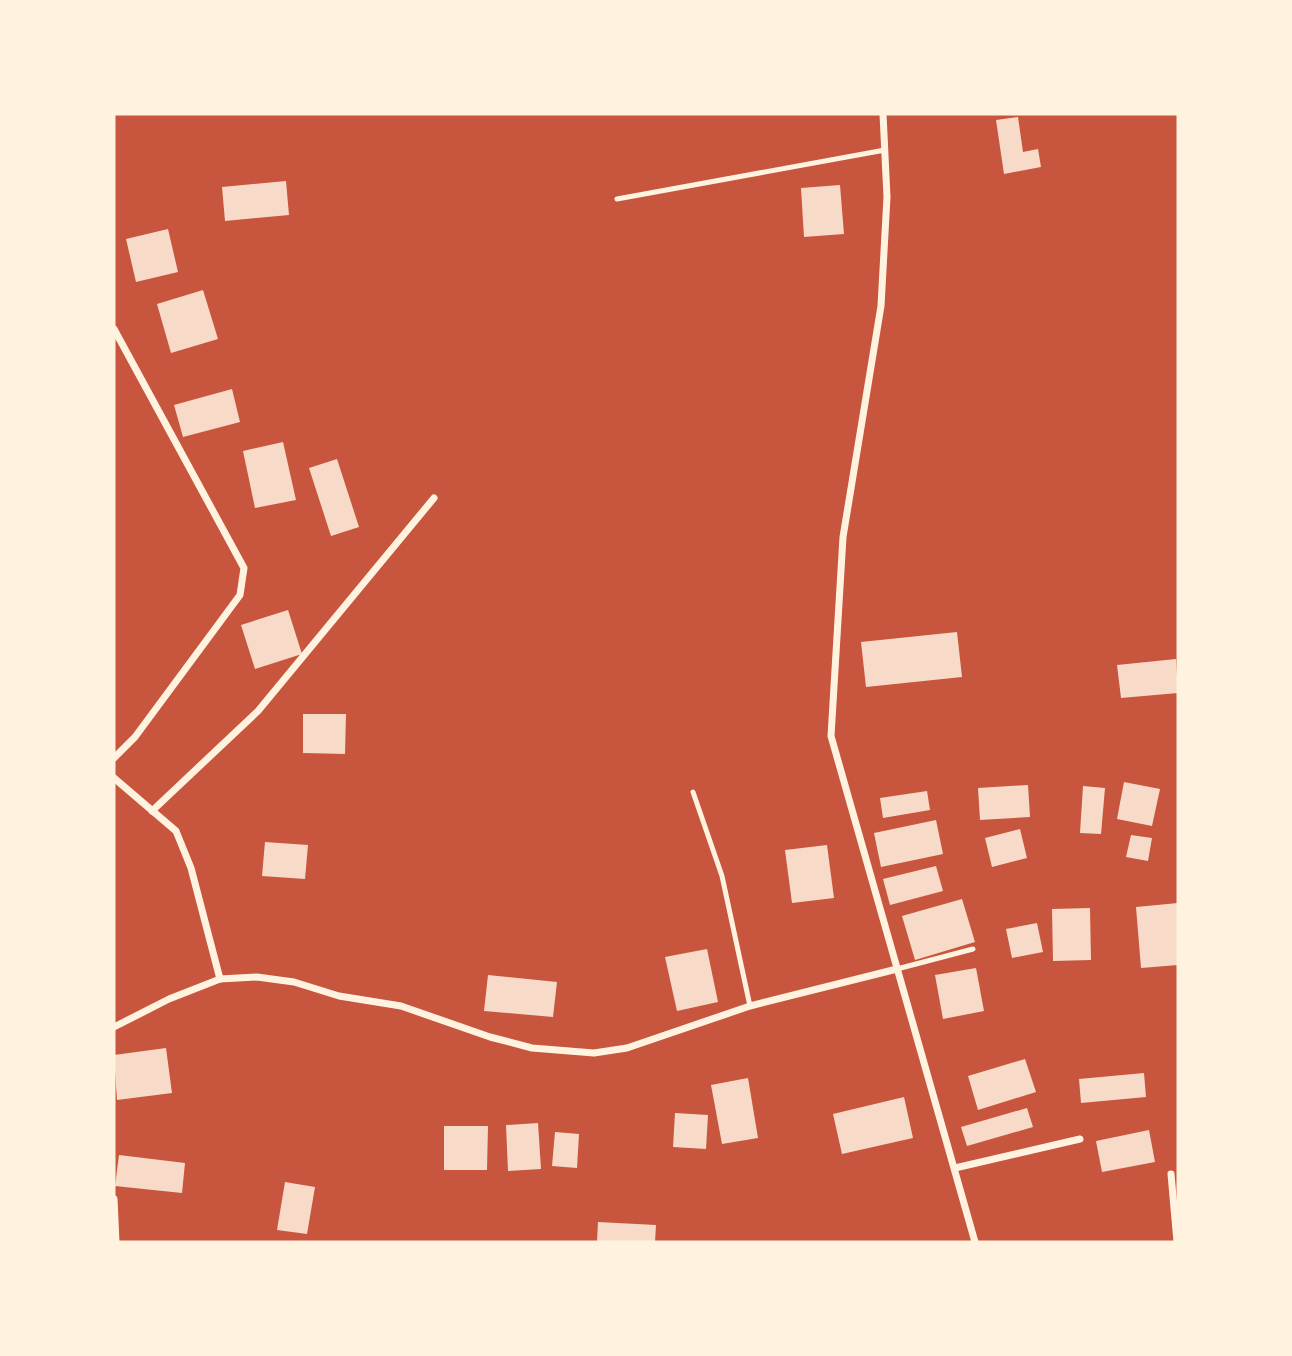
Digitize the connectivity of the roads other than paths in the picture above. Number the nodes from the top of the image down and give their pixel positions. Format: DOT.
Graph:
graph roads {
  1 [pos="883,114"];
  2 [pos="885,150"];
  3 [pos="617,199"];
  4 [pos="114,329"];
  5 [pos="434,498"];
  6 [pos="114,758"];
  7 [pos="114,778"];
  8 [pos="693,792"];
  9 [pos="152,811"];
  10 [pos="973,949"];
  11 [pos="897,969"];
  12 [pos="220,979"];
  13 [pos="750,1006"];
  14 [pos="114,1027"];
  15 [pos="1080,1139"];
  16 [pos="955,1168"];
  17 [pos="1171,1174"];
  18 [pos="114,1199"];
  19 [pos="116,1242"];
  20 [pos="975,1242"];
  21 [pos="1177,1242"];
  1 -- 2 [label="street"];
  2 -- 3 [label="lane"];
  2 -- 11 [label="street"];
  4 -- 6 [label="street"];
  5 -- 9 [label="street"];
  7 -- 9 [label="street"];
  8 -- 13 [label="lane"];
  9 -- 12 [label="street"];
  10 -- 11 [label="lane"];
  11 -- 13 [label="street"];
  11 -- 16 [label="street"];
  12 -- 13 [label="street"];
  12 -- 14 [label="street"];
  15 -- 16 [label="street"];
  16 -- 20 [label="street"];
  17 -- 21 [label="street"];
  18 -- 19 [label="street"];
}
